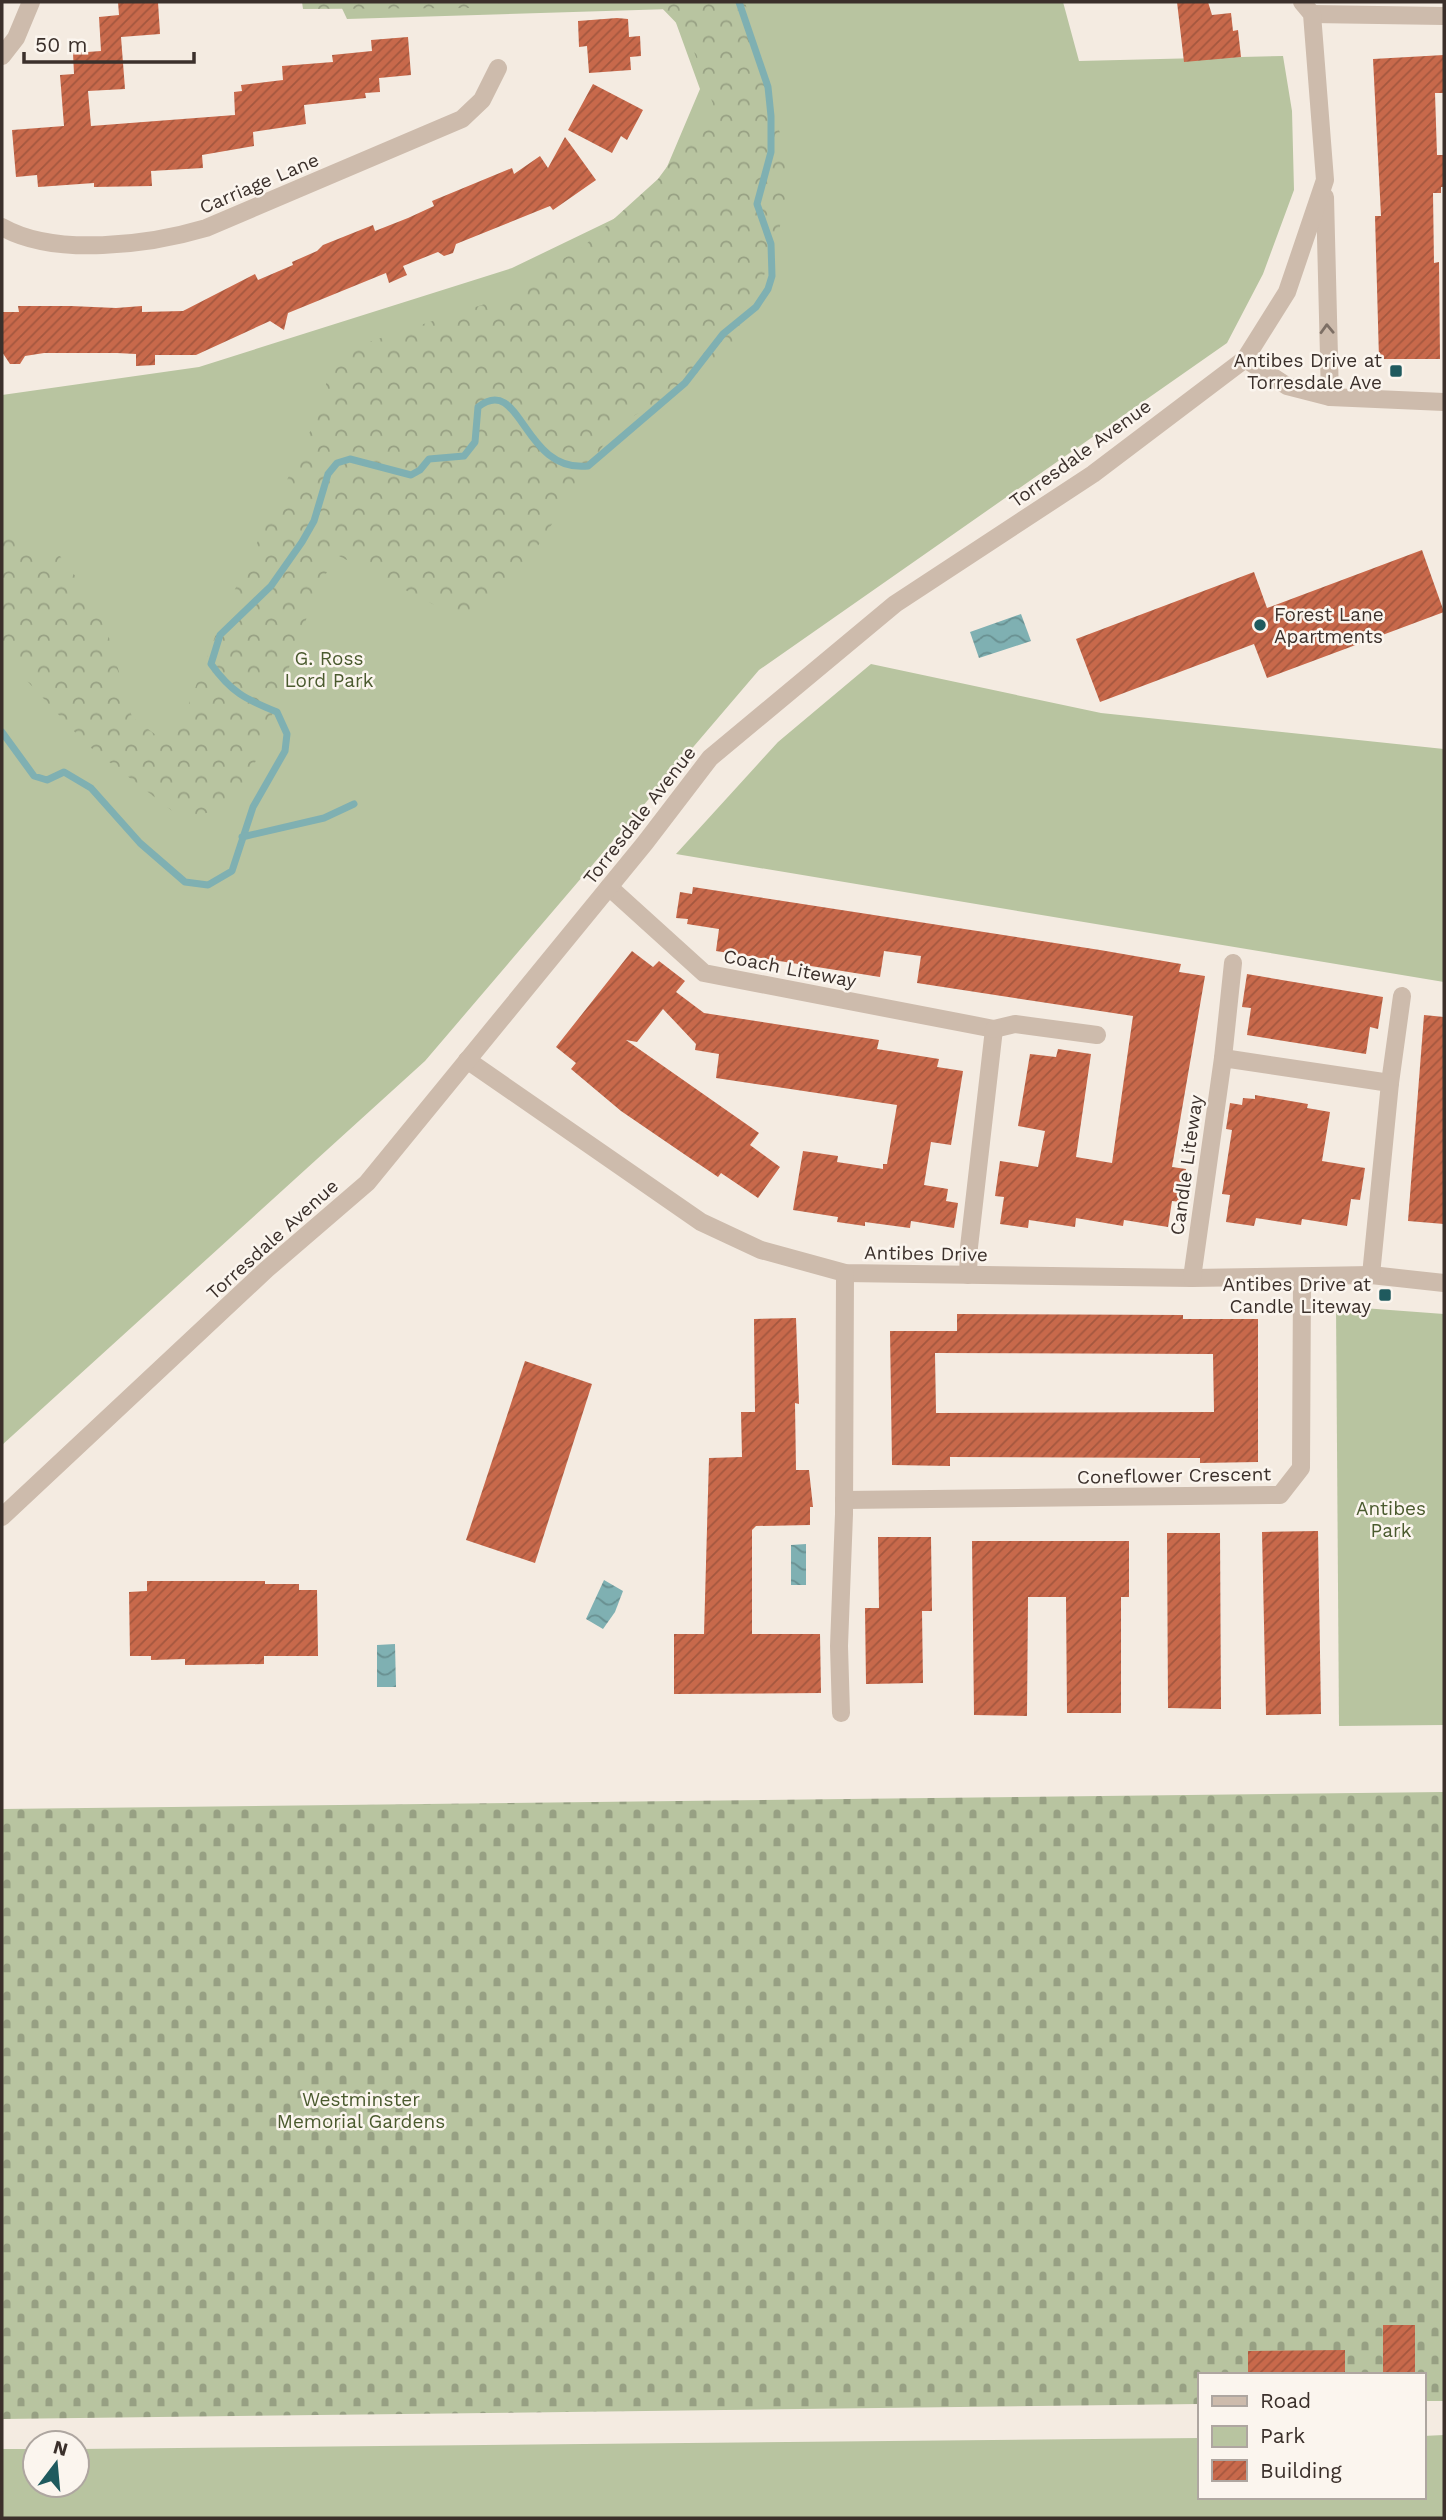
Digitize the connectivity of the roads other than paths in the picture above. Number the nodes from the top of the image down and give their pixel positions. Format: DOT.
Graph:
graph roads {
  1 [pos="31,2"];
  2 [pos="1307,8"];
  3 [pos="1444,16"];
  4 [pos="2,56"];
  5 [pos="498,68"];
  6 [pos="1325,180"];
  7 [pos="2,228"];
  8 [pos="1245,359"];
  9 [pos="1330,397"];
  10 [pos="1444,402"];
  11 [pos="609,887"];
  12 [pos="1233,963"];
  13 [pos="1402,996"];
  14 [pos="994,1028"];
  15 [pos="1097,1035"];
  16 [pos="1223,1058"];
  17 [pos="467,1060"];
  18 [pos="1390,1083"];
  19 [pos="845,1273"];
  20 [pos="968,1275"];
  21 [pos="1371,1275"];
  22 [pos="1192,1278"];
  23 [pos="1302,1278"];
  24 [pos="1444,1283"];
  25 [pos="844,1500"];
  26 [pos="2,1517"];
  27 [pos="841,1713"];
  1 -- 4 [label="street"];
  2 -- 3 [label="street"];
  2 -- 6 [label="street, Torresdale Avenue"];
  5 -- 7 [label="street, Carriage Lane"];
  6 -- 8 [label="street, Torresdale Avenue"];
  9 -- 6 [label="street, Torresdale Avenue, one-way"];
  8 -- 9 [label="street"];
  8 -- 11 [label="street, Torresdale Avenue"];
  9 -- 10 [label="street"];
  11 -- 14 [label="street, Coach Liteway"];
  11 -- 17 [label="street, Torresdale Avenue"];
  12 -- 16 [label="street, Candle Liteway"];
  13 -- 18 [label="street"];
  14 -- 15 [label="street, Coach Liteway"];
  14 -- 20 [label="street"];
  16 -- 18 [label="street"];
  16 -- 22 [label="street, Candle Liteway"];
  17 -- 19 [label="street, Antibes Drive"];
  17 -- 26 [label="street, Torresdale Avenue"];
  18 -- 21 [label="street"];
  19 -- 20 [label="street, Antibes Drive"];
  19 -- 25 [label="street"];
  20 -- 22 [label="street, Antibes Drive"];
  21 -- 23 [label="street, Antibes Drive"];
  21 -- 24 [label="street, Antibes Drive"];
  22 -- 23 [label="street, Antibes Drive"];
  23 -- 25 [label="street, Coneflower Crescent"];
  25 -- 27 [label="street"];
}
